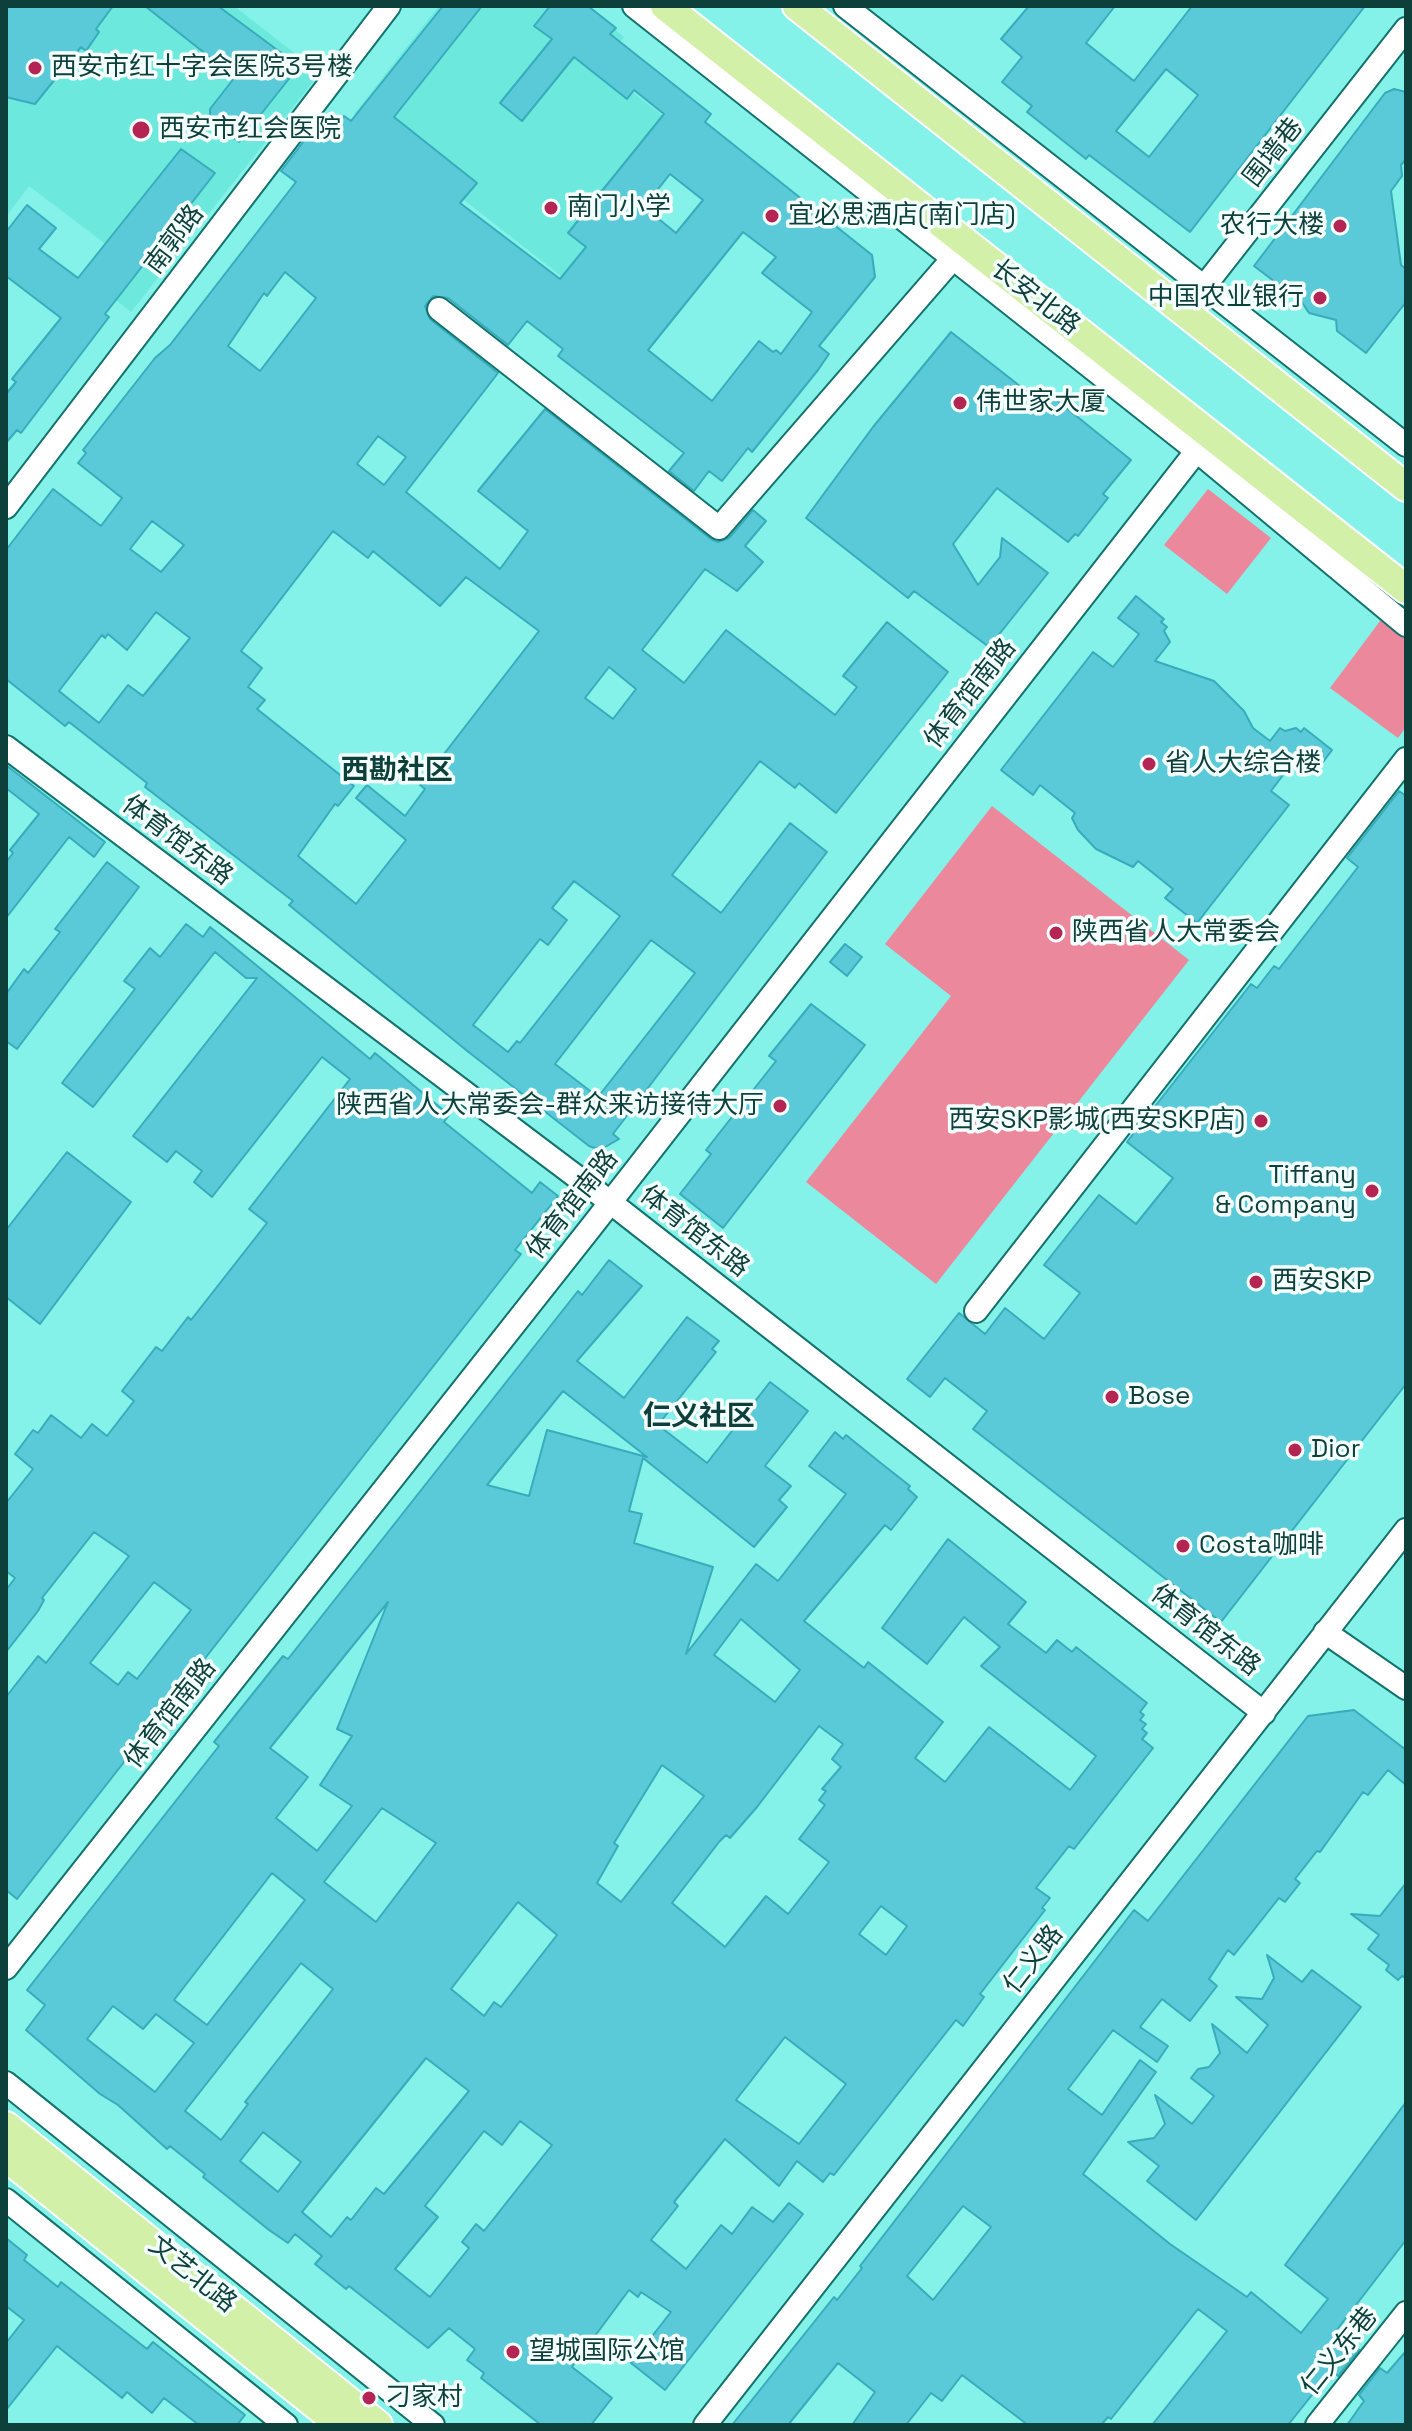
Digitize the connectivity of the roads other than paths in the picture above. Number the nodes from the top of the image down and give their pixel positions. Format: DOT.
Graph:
graph roads {
  1 [pos="389,6"];
  2 [pos="634,6"];
  3 [pos="665,6"];
  4 [pos="797,6"];
  5 [pos="845,6"];
  6 [pos="1406,29"];
  7 [pos="959,251"];
  8 [pos="1204,287"];
  9 [pos="439,309"];
  10 [pos="1185,311"];
  11 [pos="1203,443"];
  12 [pos="1406,445"];
  13 [pos="1406,487"];
  14 [pos="6,507"];
  15 [pos="1406,589"];
  16 [pos="1406,625"];
  17 [pos="6,747"];
  18 [pos="1406,759"];
  19 [pos="610,1202"];
  20 [pos="976,1311"];
  21 [pos="1406,1530"];
  22 [pos="1325,1632"];
  23 [pos="1406,1688"];
  24 [pos="1264,1713"];
  25 [pos="6,1968"];
  26 [pos="6,2083"];
  27 [pos="6,2126"];
  28 [pos="6,2157"];
  29 [pos="6,2200"];
  30 [pos="1406,2313"];
  31 [pos="286,2425"];
  32 [pos="341,2425"];
  33 [pos="378,2425"];
  34 [pos="433,2425"];
  35 [pos="705,2425"];
  36 [pos="1317,2425"];
  1 -- 14 [label="street, 南郭路"];
  2 -- 7 [label="street"];
  3 -- 7 [label="main road, 长安北路"];
  4 -- 10 [label="main road"];
  5 -- 8 [label="street"];
  6 -- 8 [label="street, 围墙巷"];
  7 -- 9 [label="street"];
  7 -- 11 [label="main road, 长安北路"];
  8 -- 10 [label="street, 围墙巷"];
  8 -- 12 [label="street"];
  10 -- 13 [label="main road"];
  11 -- 15 [label="main road, 长安北路"];
  11 -- 16 [label="street"];
  11 -- 19 [label="street, 体育馆南路"];
  17 -- 19 [label="street, 体育馆东路"];
  18 -- 20 [label="street"];
  19 -- 24 [label="street, 体育馆东路"];
  19 -- 25 [label="street, 体育馆南路"];
  21 -- 22 [label="street, 仁义路"];
  22 -- 23 [label="street"];
  22 -- 24 [label="street, 仁义路"];
  24 -- 35 [label="street, 仁义路"];
  26 -- 34 [label="street"];
  27 -- 33 [label="main road, 文艺北路"];
  28 -- 32 [label="main road, 文艺北路"];
  29 -- 31 [label="street"];
  30 -- 36 [label="street, 仁义东巷"];
}
